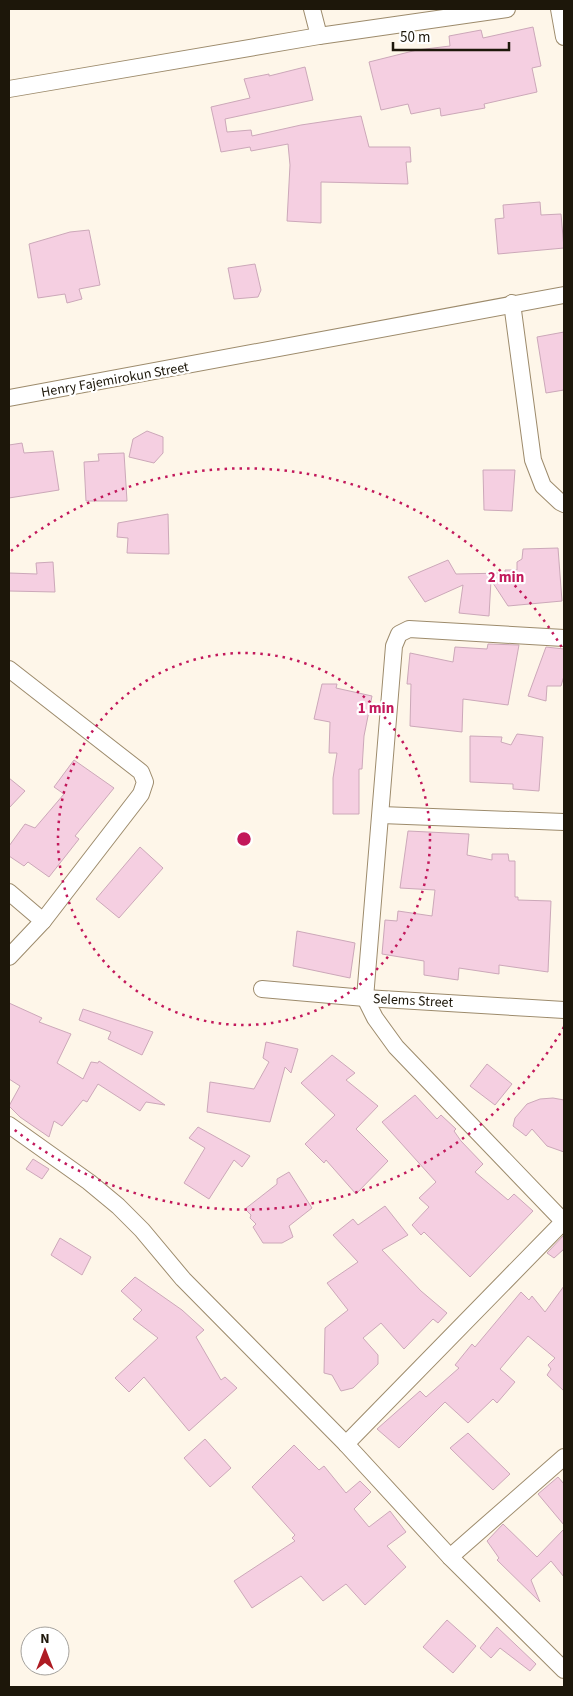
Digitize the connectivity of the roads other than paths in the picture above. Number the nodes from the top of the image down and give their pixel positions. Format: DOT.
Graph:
graph roads {
  1 [pos="312,9"];
  2 [pos="506,9"];
  3 [pos="559,9"];
  4 [pos="319,36"];
  5 [pos="564,37"];
  6 [pos="9,90"];
  7 [pos="564,295"];
  8 [pos="512,303"];
  9 [pos="9,398"];
  10 [pos="564,504"];
  11 [pos="564,638"];
  12 [pos="9,669"];
  13 [pos="381,815"];
  14 [pos="564,822"];
  15 [pos="9,892"];
  16 [pos="43,921"];
  17 [pos="9,957"];
  18 [pos="262,989"];
  19 [pos="365,998"];
  20 [pos="564,1010"];
  21 [pos="9,1125"];
  22 [pos="564,1221"];
  23 [pos="346,1444"];
  24 [pos="564,1457"];
  25 [pos="450,1557"];
  26 [pos="564,1670"];
  1 -- 4 [label="street"];
  2 -- 4 [label="street"];
  3 -- 5 [label="street"];
  4 -- 6 [label="street"];
  7 -- 8 [label="street, Henry Fajemirokun Street"];
  8 -- 9 [label="street, Henry Fajemirokun Street"];
  8 -- 10 [label="street"];
  11 -- 13 [label="street"];
  12 -- 16 [label="street"];
  13 -- 14 [label="street"];
  13 -- 19 [label="street"];
  15 -- 16 [label="street"];
  16 -- 17 [label="street"];
  18 -- 19 [label="street, Selems Street"];
  19 -- 20 [label="street, Selems Street"];
  19 -- 22 [label="street"];
  21 -- 23 [label="street"];
  22 -- 23 [label="street"];
  23 -- 25 [label="street"];
  24 -- 25 [label="street"];
  25 -- 26 [label="street"];
}
